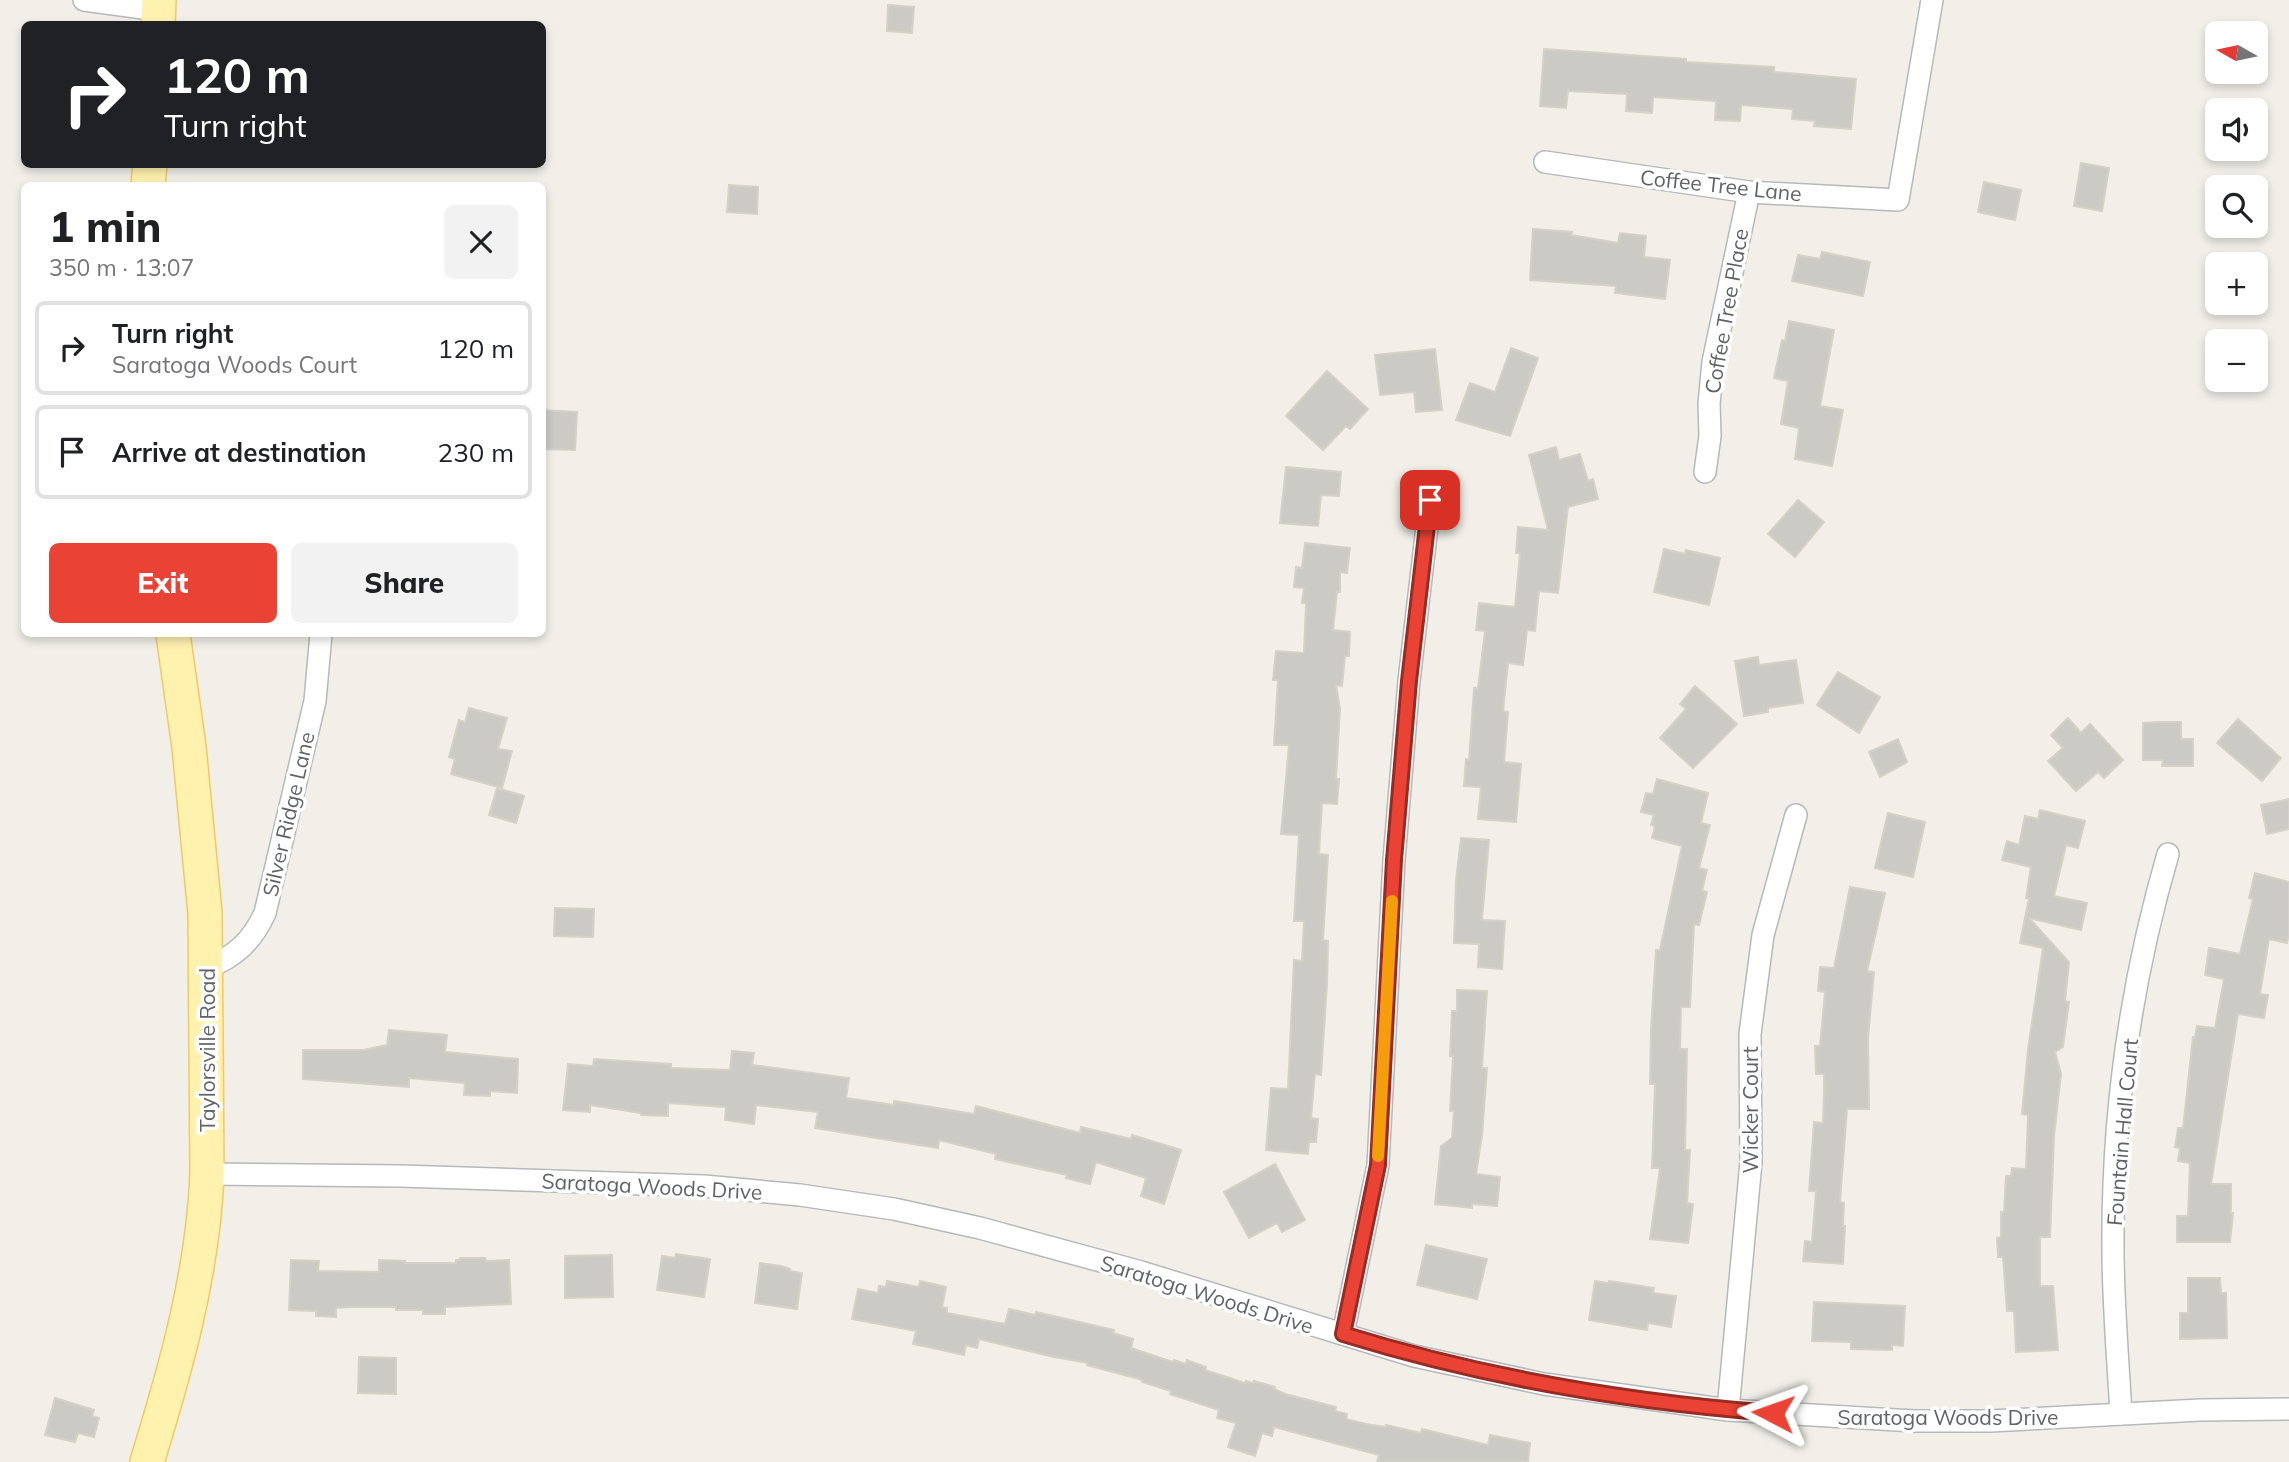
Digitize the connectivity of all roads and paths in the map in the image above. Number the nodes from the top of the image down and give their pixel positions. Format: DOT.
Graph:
graph roads {
  1 [pos="84,0"];
  2 [pos="1932,0"];
  3 [pos="158,12"];
  4 [pos="1545,162"];
  5 [pos="1749,192"];
  6 [pos="1705,472"];
  7 [pos="1430,500"];
  8 [pos="173,637"];
  9 [pos="321,637"];
  10 [pos="1796,815"];
  11 [pos="2168,854"];
  12 [pos="207,968"];
  13 [pos="206,1174"];
  14 [pos="1343,1334"];
  15 [pos="2289,1409"];
  16 [pos="1728,1410"];
  17 [pos="2121,1414"];
  18 [pos="147,1462"];
  1 -- 3 [label="street"];
  2 -- 5 [label="street, Coffee Tree Lane"];
  4 -- 5 [label="street, Coffee Tree Lane"];
  5 -- 6 [label="street, Coffee Tree Place"];
  7 -- 14 [label="street"];
  8 -- 12 [label="main road, Taylorsville Road"];
  9 -- 12 [label="street, Silver Ridge Lane"];
  10 -- 16 [label="street, Wicker Court"];
  11 -- 17 [label="street, Fountain Hall Court"];
  12 -- 13 [label="main road, Taylorsville Road"];
  13 -- 14 [label="street, Saratoga Woods Drive"];
  13 -- 18 [label="main road, Taylorsville Road"];
  14 -- 16 [label="street, Saratoga Woods Drive"];
  15 -- 17 [label="street, Saratoga Woods Drive"];
  16 -- 17 [label="street, Saratoga Woods Drive"];
}
